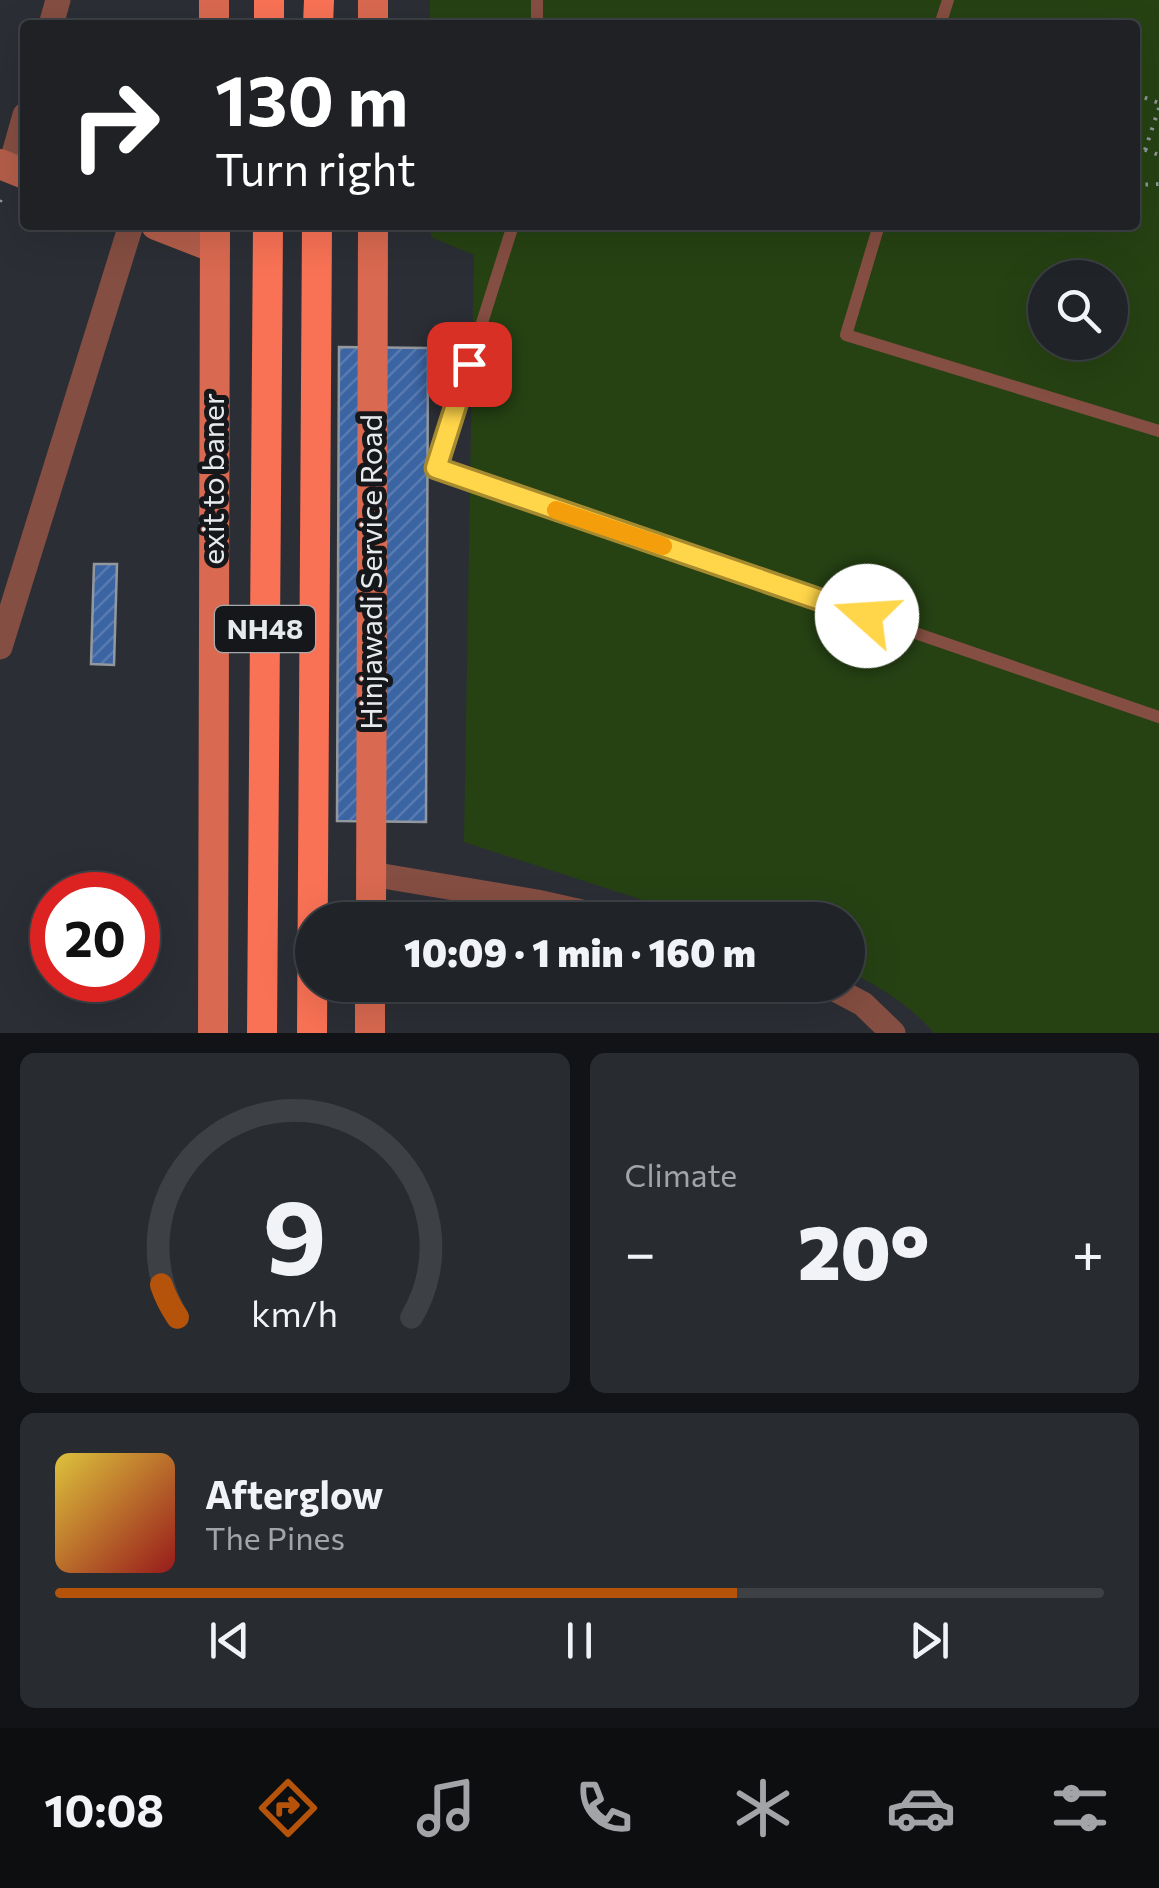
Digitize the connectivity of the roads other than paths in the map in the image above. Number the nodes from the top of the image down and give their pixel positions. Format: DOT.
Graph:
graph roads {
  1 [pos="20,136"];
  2 [pos="12,168"];
  3 [pos="129,230"];
  4 [pos="183,230"];
  5 [pos="268,230"];
  6 [pos="317,230"];
  7 [pos="373,230"];
  8 [pos="511,230"];
  9 [pos="878,230"];
  10 [pos="215,236"];
  11 [pos="1159,431"];
  12 [pos="0,646"];
  13 [pos="1159,717"];
  14 [pos="371,874"];
  15 [pos="370,902"];
  16 [pos="536,902"];
  17 [pos="370,1002"];
  18 [pos="858,1002"];
  19 [pos="213,1033"];
  20 [pos="262,1033"];
  21 [pos="312,1033"];
  22 [pos="370,1033"];
  23 [pos="893,1033"];
  1 -- 2 [label="street"];
  3 -- 12 [label="street"];
  4 -- 10 [label="street"];
  5 -- 20 [label="highway, NH48"];
  6 -- 21 [label="highway, NH48"];
  7 -- 14 [label="main road, Hinjawadi Service Road"];
  8 -- 13 [label="lane"];
  9 -- 11 [label="lane"];
  10 -- 19 [label="main road, exit to baner"];
  14 -- 15 [label="main road, Hinjawadi Service Road"];
  14 -- 16 [label="street"];
  17 -- 22 [label="main road"];
  18 -- 23 [label="street"];
}
